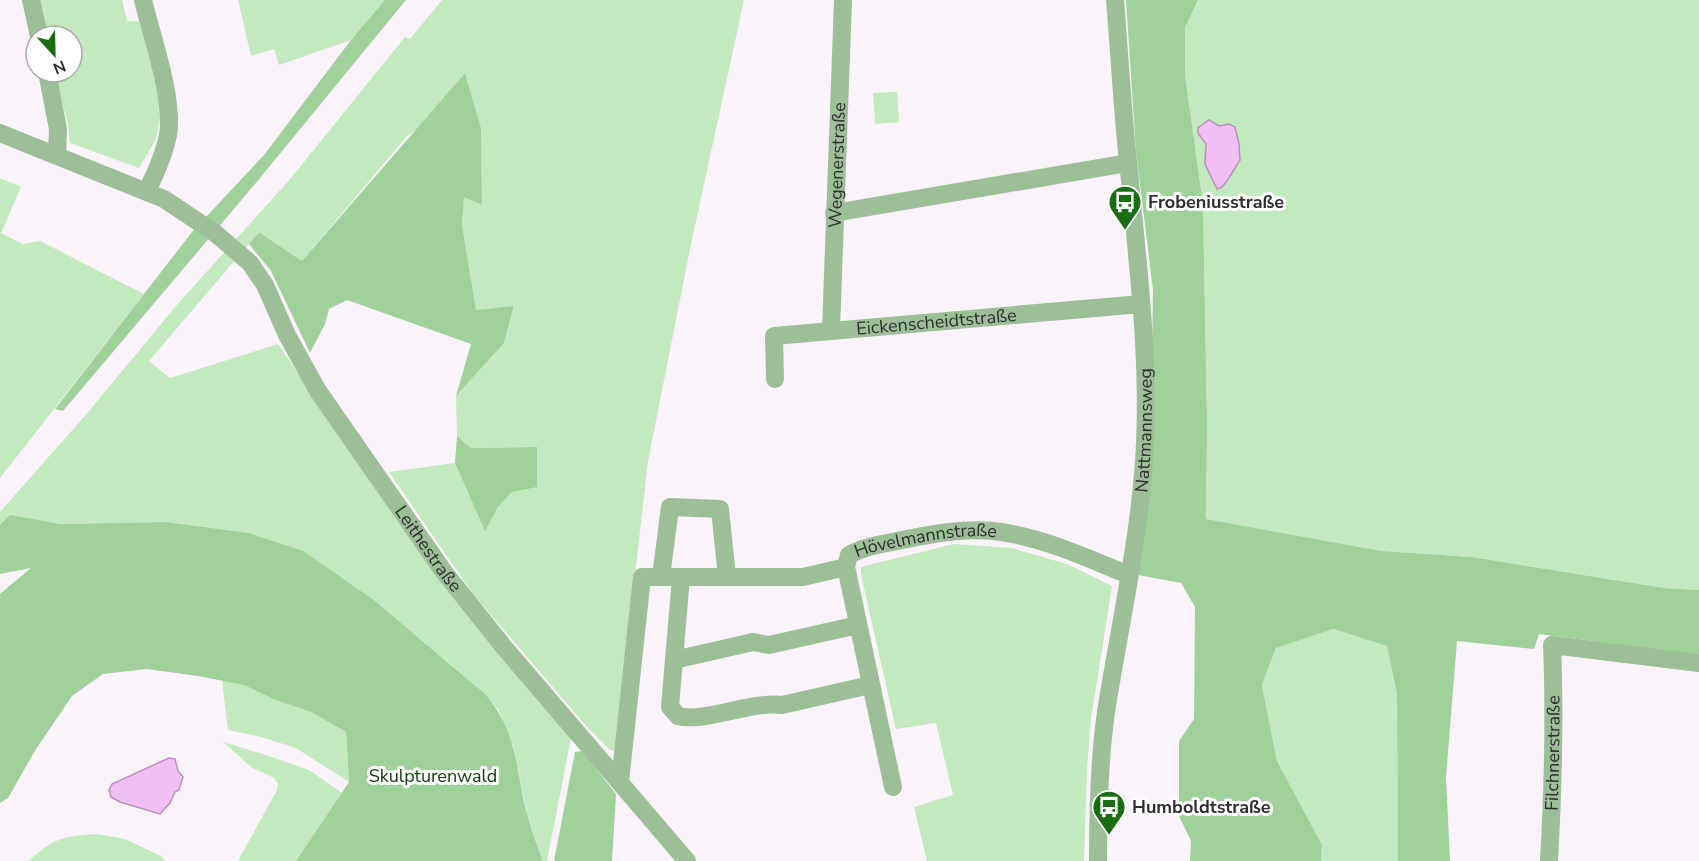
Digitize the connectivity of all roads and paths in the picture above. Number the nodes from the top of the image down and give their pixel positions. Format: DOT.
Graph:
graph roads {
  1 [pos="31,0"];
  2 [pos="143,0"];
  3 [pos="843,0"];
  4 [pos="1115,0"];
  5 [pos="36,24"];
  6 [pos="49,84"];
  7 [pos="0,133"];
  8 [pos="57,155"];
  9 [pos="1128,163"];
  10 [pos="147,191"];
  11 [pos="834,213"];
  12 [pos="1141,304"];
  13 [pos="831,330"];
  14 [pos="775,379"];
  15 [pos="846,567"];
  16 [pos="1129,575"];
  17 [pos="661,577"];
  18 [pos="681,577"];
  19 [pos="727,577"];
  20 [pos="858,626"];
  21 [pos="674,660"];
  22 [pos="1699,663"];
  23 [pos="870,685"];
  24 [pos="620,782"];
  25 [pos="893,787"];
  26 [pos="687,861"];
  27 [pos="1098,861"];
  28 [pos="1549,861"];
  1 -- 5 [label="street"];
  2 -- 10 [label="street"];
  3 -- 11 [label="street, Wegenerstraße"];
  4 -- 9 [label="street, Nattmannsweg"];
  6 -- 8 [label="street"];
  7 -- 8 [label="street, Leithestraße"];
  8 -- 10 [label="street, Leithestraße"];
  9 -- 11 [label="street"];
  9 -- 12 [label="street, Nattmannsweg"];
  10 -- 24 [label="street, Leithestraße"];
  11 -- 13 [label="street, Wegenerstraße"];
  12 -- 13 [label="street, Eickenscheidtstraße"];
  12 -- 16 [label="street, Nattmannsweg"];
  13 -- 14 [label="street, Eickenscheidtstraße"];
  15 -- 16 [label="street, Hövelmannstraße"];
  15 -- 19 [label="street, Hövelmannstraße"];
  15 -- 20 [label="street"];
  16 -- 27 [label="street, Nattmannsweg"];
  17 -- 18 [label="street, Hövelmannstraße"];
  17 -- 19 [label="street"];
  17 -- 24 [label="street, Hövelmannstraße"];
  18 -- 19 [label="street, Hövelmannstraße"];
  18 -- 21 [label="street"];
  20 -- 21 [label="street"];
  20 -- 23 [label="street"];
  21 -- 23 [label="street"];
  22 -- 28 [label="street, Filchnerstraße"];
  23 -- 25 [label="street"];
  24 -- 26 [label="street, Leithestraße"];
}
